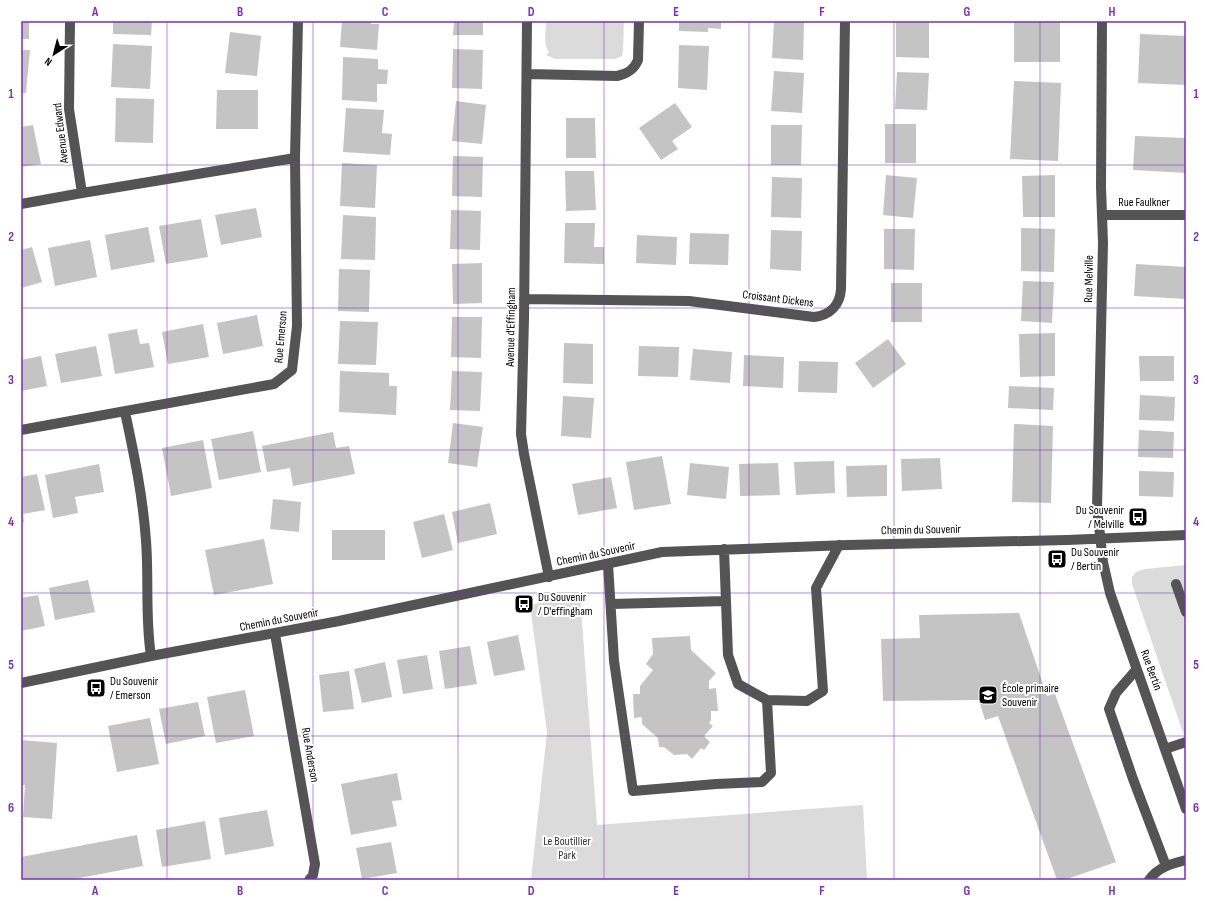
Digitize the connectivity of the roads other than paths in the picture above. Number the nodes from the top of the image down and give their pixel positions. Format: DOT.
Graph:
graph roads {
  1 [pos="70,21"];
  2 [pos="298,21"];
  3 [pos="528,21"];
  4 [pos="639,21"];
  5 [pos="845,21"];
  6 [pos="1102,21"];
  7 [pos="527,74"];
  8 [pos="295,158"];
  9 [pos="82,193"];
  10 [pos="21,204"];
  11 [pos="1103,215"];
  12 [pos="1186,215"];
  13 [pos="524,299"];
  14 [pos="125,412"];
  15 [pos="21,430"];
  16 [pos="1186,535"];
  17 [pos="1100,538"];
  18 [pos="839,545"];
  19 [pos="724,549"];
  20 [pos="608,564"];
  21 [pos="549,577"];
  22 [pos="1176,584"];
  23 [pos="726,601"];
  24 [pos="610,604"];
  25 [pos="1186,612"];
  26 [pos="275,634"];
  27 [pos="150,656"];
  28 [pos="1136,670"];
  29 [pos="21,683"];
  30 [pos="766,700"];
  31 [pos="1186,742"];
  32 [pos="1165,749"];
  33 [pos="1186,810"];
  34 [pos="1186,860"];
  35 [pos="1166,866"];
  36 [pos="309,880"];
  37 [pos="1149,880"];
  1 -- 9 [label="street, Avenue Edward"];
  2 -- 8 [label="street, Rue Emerson"];
  3 -- 7 [label="street, Avenue d'Effingham"];
  4 -- 7 [label="street"];
  5 -- 13 [label="street, Croissant Dickens"];
  6 -- 11 [label="street, Rue Melville"];
  7 -- 13 [label="street, Avenue d'Effingham"];
  8 -- 9 [label="street"];
  8 -- 14 [label="street, Rue Emerson"];
  9 -- 10 [label="street"];
  11 -- 12 [label="street, Rue Faulkner"];
  11 -- 17 [label="street, Rue Melville"];
  13 -- 21 [label="street, Avenue d'Effingham"];
  14 -- 15 [label="street, Rue Emerson"];
  14 -- 27 [label="street"];
  16 -- 17 [label="street, Chemin du Souvenir"];
  17 -- 18 [label="street, Chemin du Souvenir"];
  17 -- 28 [label="street, Rue Bertin"];
  18 -- 19 [label="street, Chemin du Souvenir"];
  18 -- 30 [label="street"];
  19 -- 20 [label="street, Chemin du Souvenir"];
  19 -- 23 [label="street"];
  20 -- 21 [label="street, Chemin du Souvenir"];
  20 -- 24 [label="street"];
  21 -- 26 [label="street, Chemin du Souvenir"];
  22 -- 25 [label="street"];
  23 -- 24 [label="street"];
  23 -- 30 [label="street"];
  24 -- 30 [label="street"];
  26 -- 27 [label="street, Chemin du Souvenir"];
  26 -- 36 [label="street, Rue Anderson"];
  27 -- 29 [label="street, Chemin du Souvenir"];
  28 -- 32 [label="street, Rue Bertin"];
  28 -- 35 [label="street"];
  31 -- 32 [label="street"];
  32 -- 33 [label="street, Rue Bertin"];
  34 -- 35 [label="street"];
  35 -- 37 [label="street"];
}
